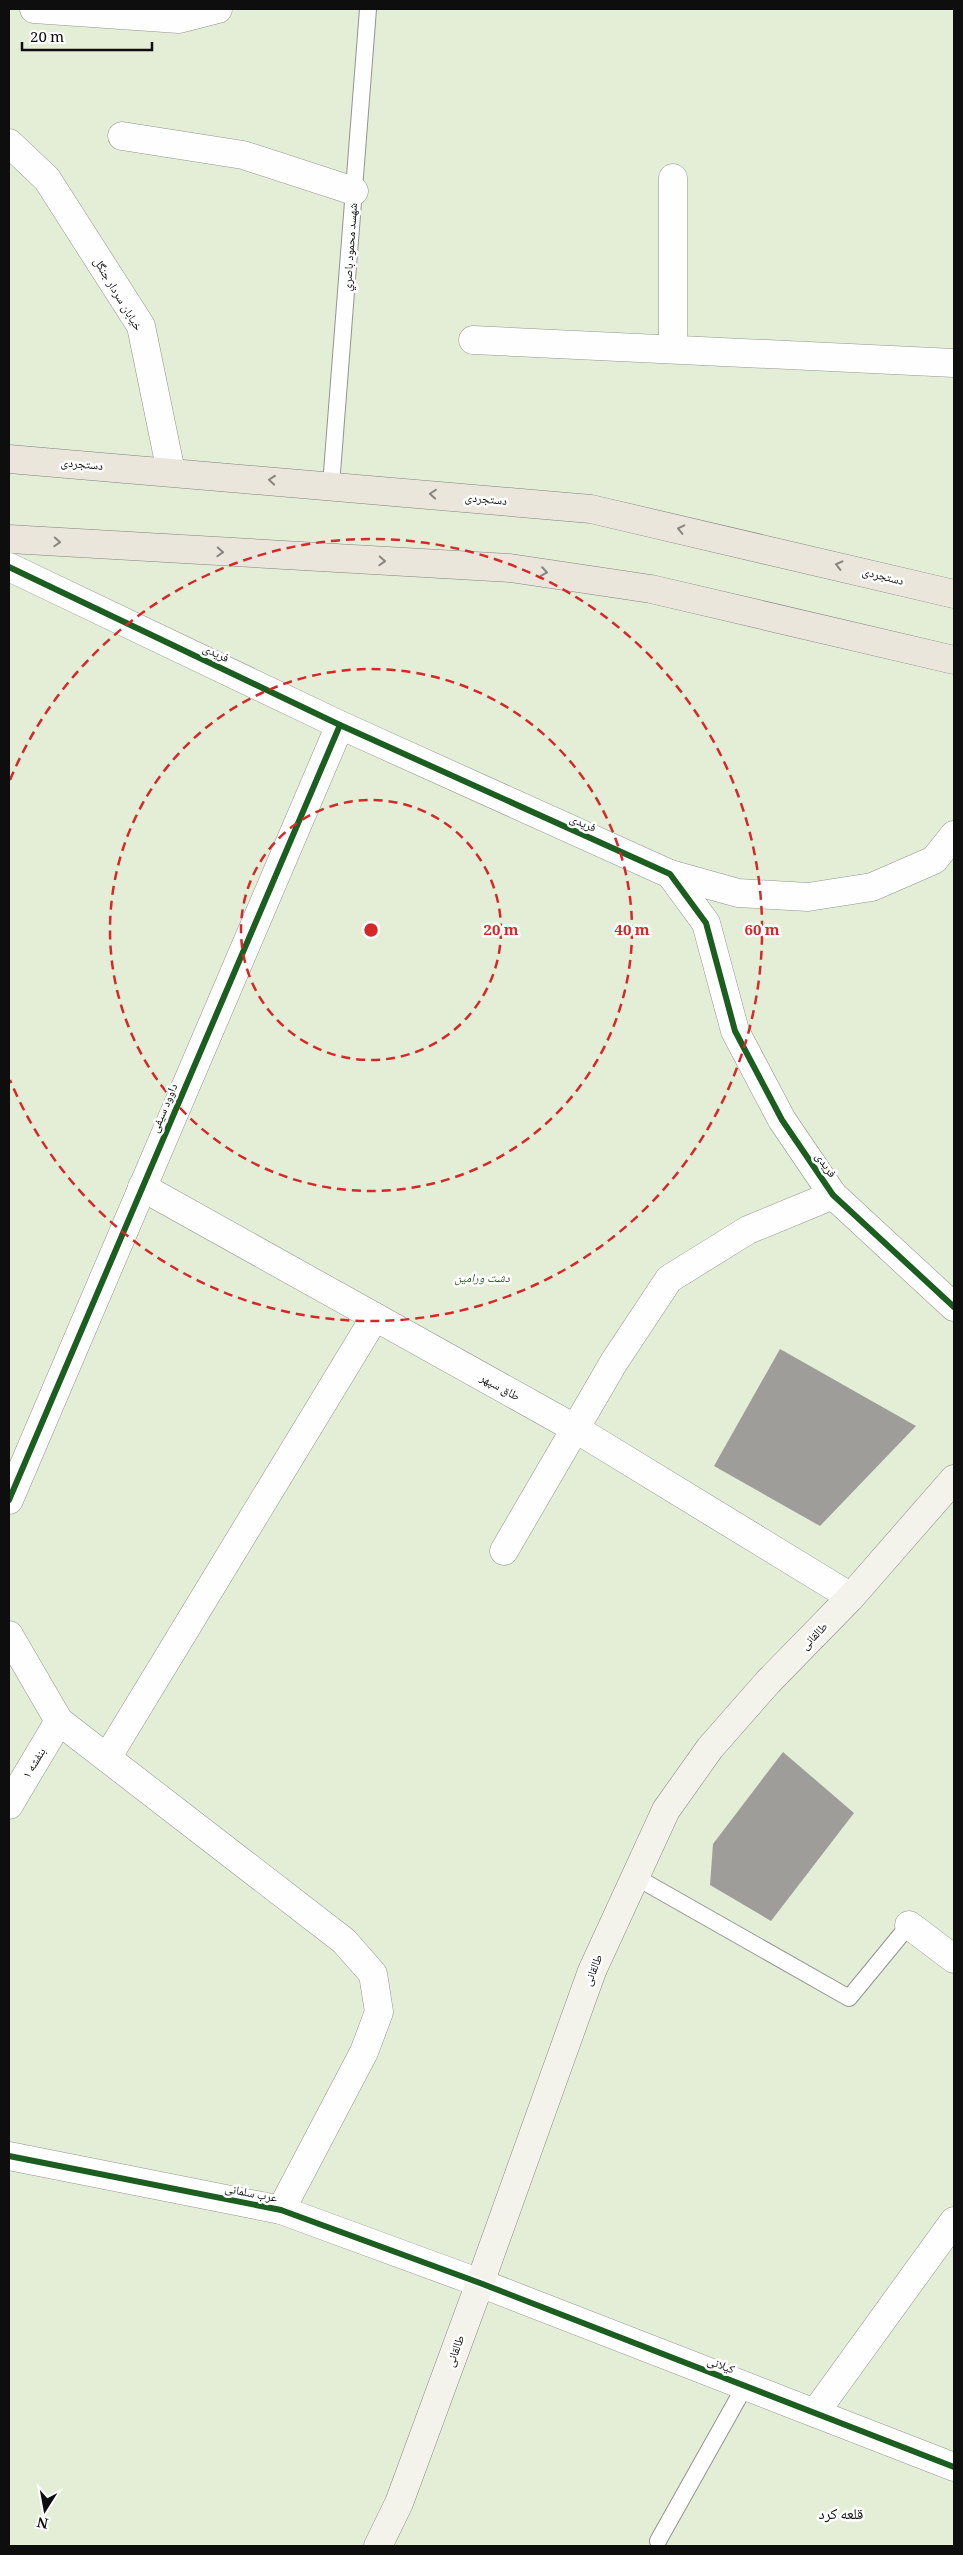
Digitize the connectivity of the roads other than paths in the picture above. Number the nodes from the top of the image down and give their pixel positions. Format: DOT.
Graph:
graph roads {
  1 [pos="34,9"];
  2 [pos="218,9"];
  3 [pos="368,9"];
  4 [pos="178,14"];
  5 [pos="122,136"];
  6 [pos="9,143"];
  7 [pos="673,178"];
  8 [pos="354,191"];
  9 [pos="473,340"];
  10 [pos="673,349"];
  11 [pos="954,363"];
  12 [pos="9,459"];
  13 [pos="171,472"];
  14 [pos="331,485"];
  15 [pos="9,539"];
  16 [pos="9,567"];
  17 [pos="954,594"];
  18 [pos="954,660"];
  19 [pos="340,725"];
  20 [pos="954,835"];
  21 [pos="670,874"];
  22 [pos="142,1187"];
  23 [pos="833,1195"];
  24 [pos="954,1307"];
  25 [pos="376,1317"];
  26 [pos="576,1429"];
  27 [pos="954,1480"];
  28 [pos="9,1500"];
  29 [pos="504,1551"];
  30 [pos="851,1597"];
  31 [pos="9,1635"];
  32 [pos="59,1721"];
  33 [pos="107,1758"];
  34 [pos="9,1805"];
  35 [pos="634,1876"];
  36 [pos="909,1926"];
  37 [pos="954,1959"];
  38 [pos="9,2156"];
  39 [pos="281,2210"];
  40 [pos="954,2221"];
  41 [pos="480,2284"];
  42 [pos="745,2386"];
  43 [pos="815,2412"];
  44 [pos="954,2467"];
  45 [pos="658,2540"];
  46 [pos="378,2546"];
  1 -- 4 [label="street"];
  2 -- 4 [label="street"];
  3 -- 8 [label="lane, شهسد محمود باصري"];
  5 -- 8 [label="street"];
  6 -- 13 [label="street, خیابان سردار جنگل"];
  7 -- 10 [label="street"];
  8 -- 14 [label="lane, شهسد محمود باصري"];
  9 -- 10 [label="street"];
  10 -- 11 [label="street"];
  12 -- 13 [label="main road, دستجردی"];
  14 -- 13 [label="main road, دستجردی, one-way"];
  17 -- 14 [label="main road, دستجردی, one-way"];
  15 -- 18 [label="main road, one-way"];
  16 -- 19 [label="street, فریدی"];
  19 -- 21 [label="street, فریدی"];
  19 -- 22 [label="street, داوود سیفی"];
  20 -- 21 [label="street"];
  21 -- 23 [label="street, فریدی"];
  22 -- 25 [label="street, طاق سپهر"];
  22 -- 28 [label="street, داوود سیفی"];
  23 -- 24 [label="street, فریدی"];
  23 -- 26 [label="street"];
  25 -- 26 [label="street, طاق سپهر"];
  25 -- 33 [label="street"];
  26 -- 29 [label="street"];
  26 -- 30 [label="street, طاق سپهر"];
  27 -- 30 [label="main road, طالقانی"];
  30 -- 35 [label="main road, طالقانی"];
  31 -- 32 [label="street"];
  32 -- 33 [label="street"];
  32 -- 34 [label="street, بنفشه ۱"];
  33 -- 39 [label="street"];
  35 -- 36 [label="lane"];
  35 -- 41 [label="main road, طالقانی"];
  36 -- 37 [label="street"];
  38 -- 39 [label="street, عرب سلمانی"];
  39 -- 41 [label="street, عرب سلمانی"];
  40 -- 43 [label="street"];
  41 -- 42 [label="street, کیلانی"];
  41 -- 46 [label="main road, طالقانی"];
  42 -- 43 [label="street, کیلانی"];
  42 -- 45 [label="lane"];
  43 -- 44 [label="street, کیلانی"];
}
